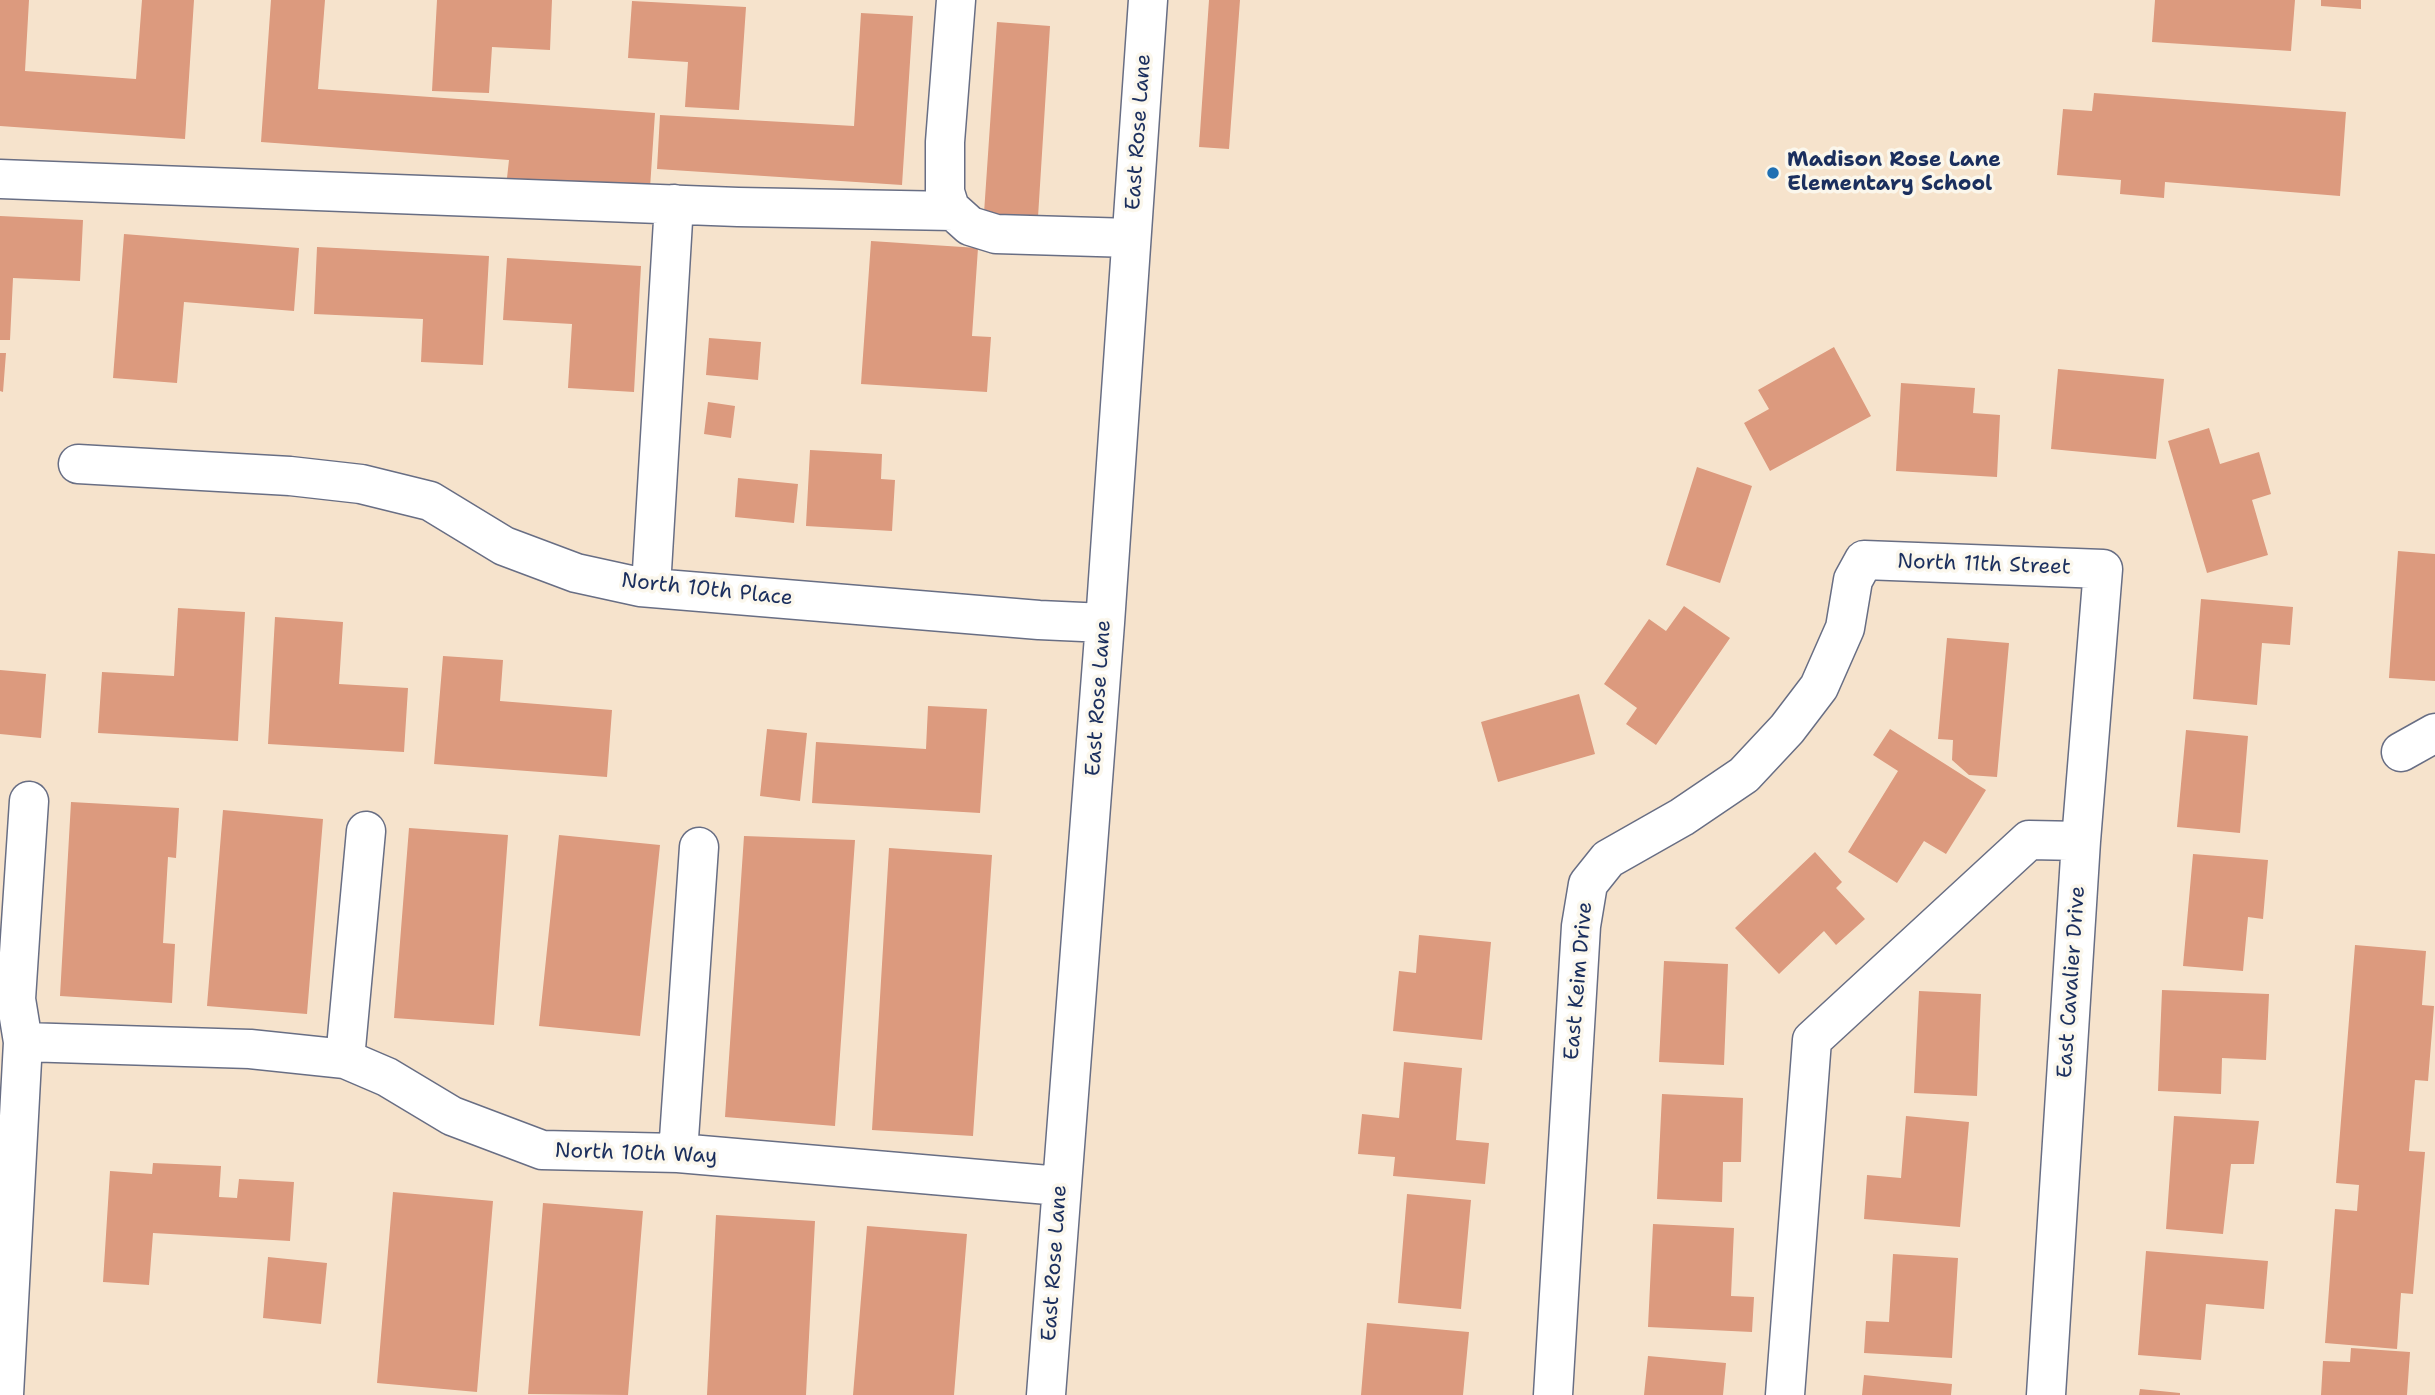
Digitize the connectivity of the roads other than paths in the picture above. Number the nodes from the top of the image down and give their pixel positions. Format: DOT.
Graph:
graph roads {
  1 [pos="956,0"];
  2 [pos="1148,0"];
  3 [pos="0,178"];
  4 [pos="674,204"];
  5 [pos="953,211"];
  6 [pos="1131,238"];
  7 [pos="78,464"];
  8 [pos="1864,560"];
  9 [pos="2104,569"];
  10 [pos="650,587"];
  11 [pos="1105,623"];
  12 [pos="2435,733"];
  13 [pos="2401,752"];
  14 [pos="29,801"];
  15 [pos="366,831"];
  16 [pos="2081,841"];
  17 [pos="699,847"];
  18 [pos="23,1042"];
  19 [pos="345,1059"];
  20 [pos="678,1153"];
  21 [pos="1060,1186"];
  22 [pos="4,1395"];
  23 [pos="1046,1395"];
  24 [pos="1553,1395"];
  25 [pos="1785,1395"];
  26 [pos="2046,1395"];
  1 -- 5 [label="street"];
  2 -- 6 [label="street, East Rose Lane"];
  3 -- 4 [label="street"];
  4 -- 5 [label="street"];
  4 -- 10 [label="street"];
  5 -- 6 [label="street"];
  6 -- 11 [label="street, East Rose Lane"];
  7 -- 10 [label="street, North 10th Place"];
  8 -- 9 [label="street, North 11th Street"];
  8 -- 24 [label="street, East Keim Drive"];
  9 -- 16 [label="street, East Cavalier Drive"];
  10 -- 11 [label="street, North 10th Place"];
  11 -- 21 [label="street, East Rose Lane"];
  12 -- 13 [label="street"];
  14 -- 18 [label="street"];
  15 -- 19 [label="street"];
  16 -- 25 [label="street"];
  16 -- 26 [label="street, East Cavalier Drive"];
  17 -- 20 [label="street"];
  18 -- 19 [label="street, North 10th Way"];
  18 -- 22 [label="street"];
  19 -- 20 [label="street, North 10th Way"];
  20 -- 21 [label="street, North 10th Way"];
  21 -- 23 [label="street, East Rose Lane"];
}
